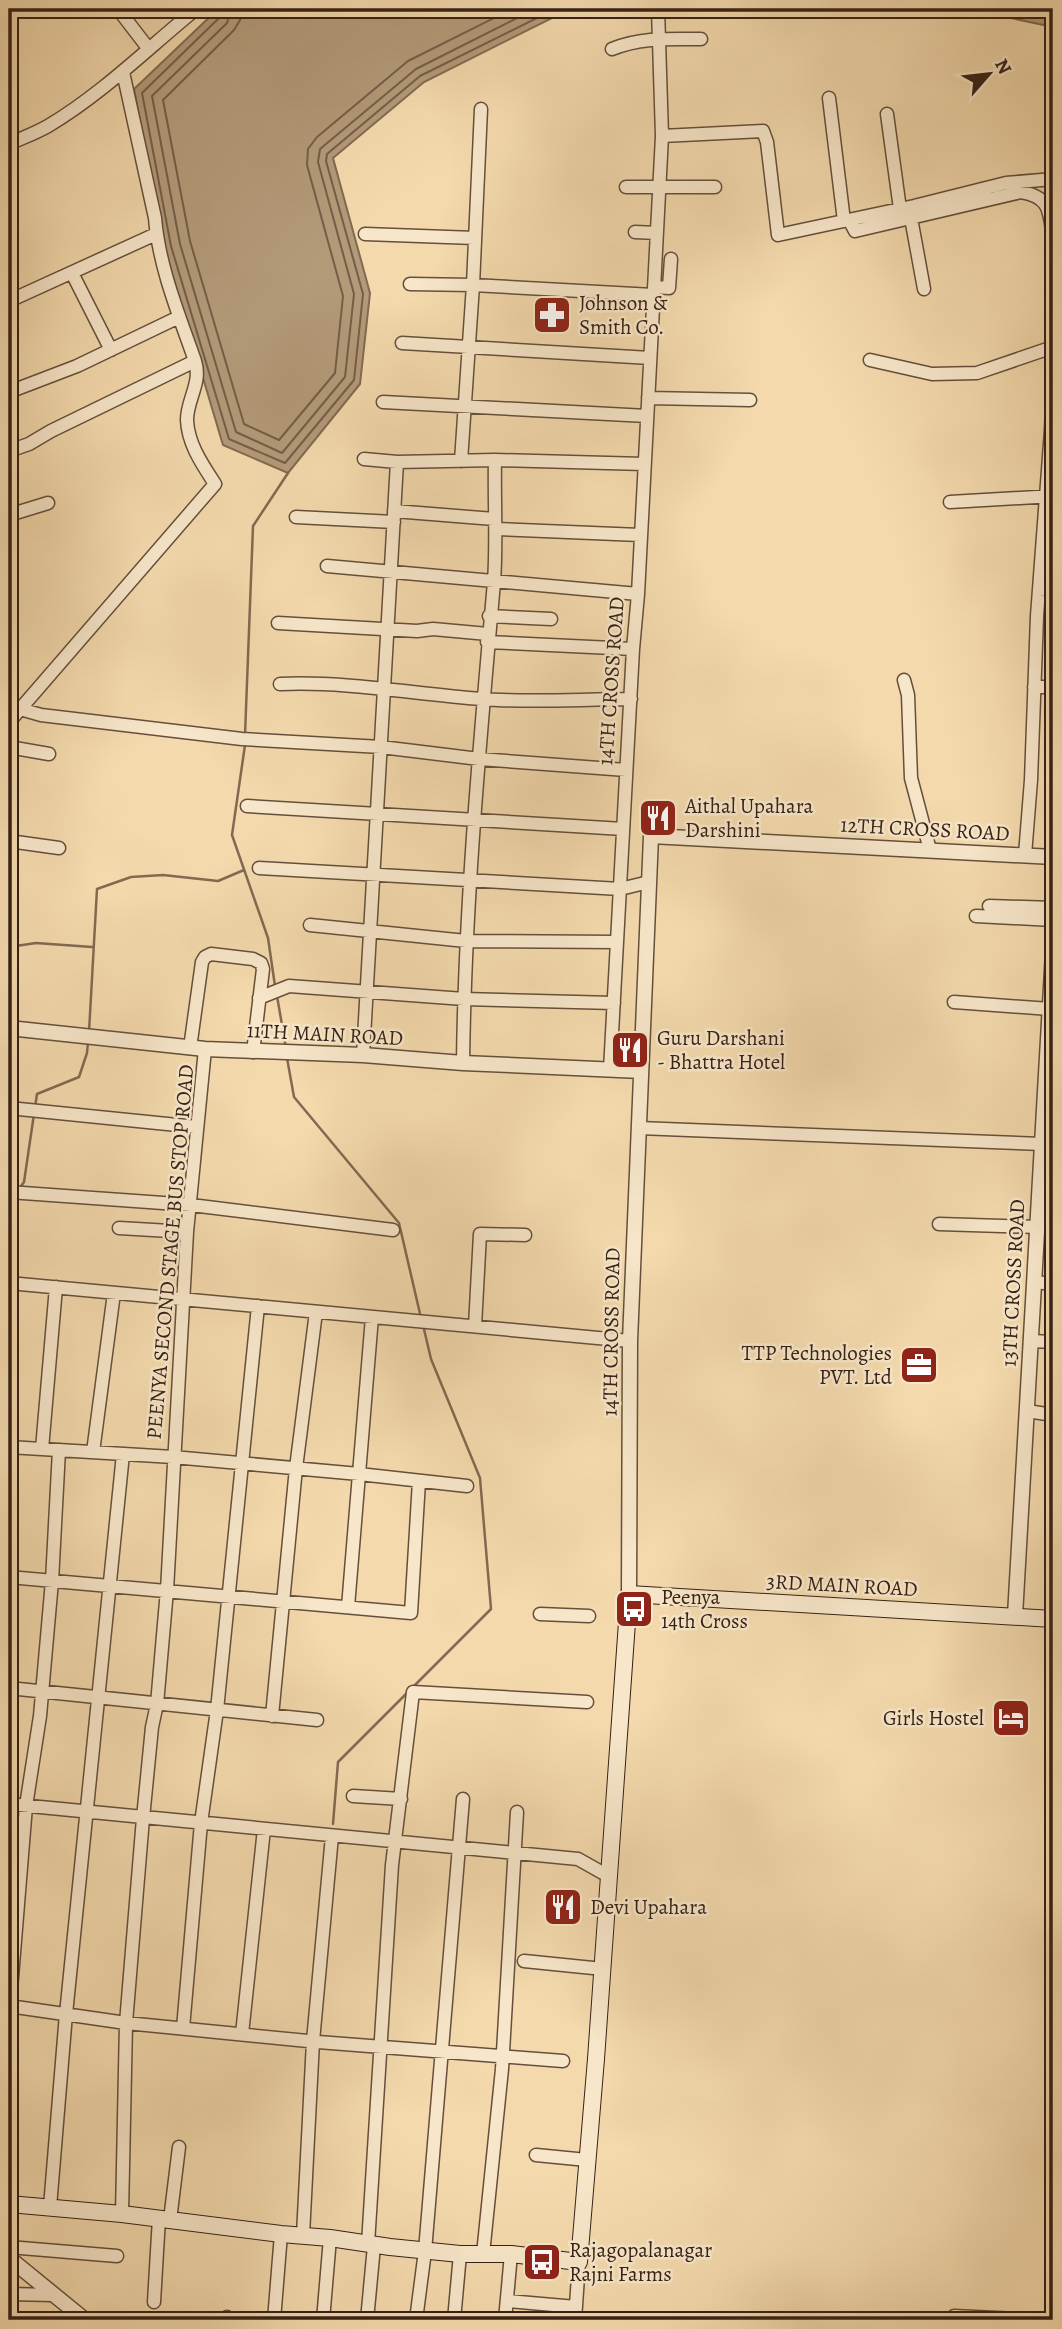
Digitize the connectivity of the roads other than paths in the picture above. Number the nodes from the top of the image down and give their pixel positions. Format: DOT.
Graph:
graph roads {
  1 [pos="118,9"];
  2 [pos="196,9"];
  3 [pos="657,9"];
  4 [pos="659,38"];
  5 [pos="701,39"];
  6 [pos="148,48"];
  7 [pos="612,49"];
  8 [pos="123,72"];
  9 [pos="829,98"];
  10 [pos="481,109"];
  11 [pos="887,114"];
  12 [pos="662,136"];
  13 [pos="9,144"];
  14 [pos="1053,178"];
  15 [pos="626,187"];
  16 [pos="659,187"];
  17 [pos="715,187"];
  18 [pos="900,209"];
  19 [pos="911,218"];
  20 [pos="846,221"];
  21 [pos="635,232"];
  22 [pos="657,233"];
  23 [pos="156,234"];
  24 [pos="365,234"];
  25 [pos="1053,237"];
  26 [pos="475,238"];
  27 [pos="671,259"];
  28 [pos="72,273"];
  29 [pos="410,284"];
  30 [pos="473,285"];
  31 [pos="924,289"];
  32 [pos="654,291"];
  33 [pos="9,301"];
  34 [pos="179,317"];
  35 [pos="402,343"];
  36 [pos="1053,347"];
  37 [pos="468,348"];
  38 [pos="111,350"];
  39 [pos="650,358"];
  40 [pos="870,360"];
  41 [pos="195,361"];
  42 [pos="1053,384"];
  43 [pos="9,392"];
  44 [pos="648,398"];
  45 [pos="750,400"];
  46 [pos="383,402"];
  47 [pos="464,407"];
  48 [pos="647,415"];
  49 [pos="1052,429"];
  50 [pos="9,451"];
  51 [pos="364,459"];
  52 [pos="495,460"];
  53 [pos="461,461"];
  54 [pos="397,462"];
  55 [pos="644,464"];
  56 [pos="1050,496"];
  57 [pos="950,502"];
  58 [pos="48,503"];
  59 [pos="9,515"];
  60 [pos="296,517"];
  61 [pos="394,517"];
  62 [pos="495,524"];
  63 [pos="640,535"];
  64 [pos="327,566"];
  65 [pos="391,571"];
  66 [pos="494,581"];
  67 [pos="1053,589"];
  68 [pos="1039,590"];
  69 [pos="638,594"];
  70 [pos="489,616"];
  71 [pos="551,619"];
  72 [pos="278,624"];
  73 [pos="388,628"];
  74 [pos="488,638"];
  75 [pos="634,649"];
  76 [pos="904,680"];
  77 [pos="280,684"];
  78 [pos="1034,687"];
  79 [pos="1053,687"];
  80 [pos="384,688"];
  81 [pos="483,699"];
  82 [pos="631,699"];
  83 [pos="20,709"];
  84 [pos="9,722"];
  85 [pos="9,747"];
  86 [pos="381,747"];
  87 [pos="49,754"];
  88 [pos="479,759"];
  89 [pos="626,770"];
  90 [pos="247,806"];
  91 [pos="378,815"];
  92 [pos="474,821"];
  93 [pos="623,829"];
  94 [pos="9,841"];
  95 [pos="59,848"];
  96 [pos="930,850"];
  97 [pos="1025,855"];
  98 [pos="1053,857"];
  99 [pos="259,868"];
  100 [pos="375,874"];
  101 [pos="469,879"];
  102 [pos="649,882"];
  103 [pos="620,889"];
  104 [pos="989,906"];
  105 [pos="1053,908"];
  106 [pos="976,916"];
  107 [pos="1053,920"];
  108 [pos="310,925"];
  109 [pos="371,932"];
  110 [pos="466,941"];
  111 [pos="617,942"];
  112 [pos="1053,952"];
  113 [pos="367,993"];
  114 [pos="259,998"];
  115 [pos="464,999"];
  116 [pos="1051,1000"];
  117 [pos="954,1002"];
  118 [pos="614,1003"];
  119 [pos="9,1028"];
  120 [pos="190,1048"];
  121 [pos="205,1049"];
  122 [pos="253,1052"];
  123 [pos="363,1055"];
  124 [pos="463,1062"];
  125 [pos="610,1070"];
  126 [pos="641,1070"];
  127 [pos="9,1108"];
  128 [pos="197,1126"];
  129 [pos="639,1128"];
  130 [pos="1042,1144"];
  131 [pos="1046,1190"];
  132 [pos="9,1192"];
  133 [pos="191,1205"];
  134 [pos="939,1224"];
  135 [pos="1038,1227"];
  136 [pos="119,1228"];
  137 [pos="393,1230"];
  138 [pos="187,1233"];
  139 [pos="525,1235"];
  140 [pos="1034,1282"];
  141 [pos="9,1283"];
  142 [pos="1053,1284"];
  143 [pos="56,1287"];
  144 [pos="114,1293"];
  145 [pos="183,1299"];
  146 [pos="257,1306"];
  147 [pos="316,1312"];
  148 [pos="372,1317"];
  149 [pos="475,1326"];
  150 [pos="630,1341"];
  151 [pos="1031,1341"];
  152 [pos="1053,1342"];
  153 [pos="1027,1411"];
  154 [pos="1053,1415"];
  155 [pos="9,1447"];
  156 [pos="42,1449"];
  157 [pos="59,1450"];
  158 [pos="93,1452"];
  159 [pos="123,1454"];
  160 [pos="173,1457"];
  161 [pos="242,1463"];
  162 [pos="296,1468"];
  163 [pos="359,1474"];
  164 [pos="419,1481"];
  165 [pos="467,1486"];
  166 [pos="9,1577"];
  167 [pos="52,1581"];
  168 [pos="111,1586"];
  169 [pos="167,1590"];
  170 [pos="629,1594"];
  171 [pos="228,1596"];
  172 [pos="284,1601"];
  173 [pos="348,1607"];
  174 [pos="540,1614"];
  175 [pos="589,1616"];
  176 [pos="1015,1616"];
  177 [pos="1053,1619"];
  178 [pos="9,1688"];
  179 [pos="42,1691"];
  180 [pos="98,1698"];
  181 [pos="587,1702"];
  182 [pos="157,1704"];
  183 [pos="217,1710"];
  184 [pos="272,1716"];
  185 [pos="317,1720"];
  186 [pos="353,1796"];
  187 [pos="463,1798"];
  188 [pos="401,1799"];
  189 [pos="9,1804"];
  190 [pos="26,1806"];
  191 [pos="517,1811"];
  192 [pos="86,1812"];
  193 [pos="143,1818"];
  194 [pos="201,1823"];
  195 [pos="264,1829"];
  196 [pos="332,1836"];
  197 [pos="396,1842"];
  198 [pos="458,1848"];
  199 [pos="514,1853"];
  200 [pos="610,1877"];
  201 [pos="524,1961"];
  202 [pos="603,1969"];
  203 [pos="9,2006"];
  204 [pos="9,2014"];
  205 [pos="66,2014"];
  206 [pos="126,2023"];
  207 [pos="183,2028"];
  208 [pos="242,2034"];
  209 [pos="313,2041"];
  210 [pos="380,2047"];
  211 [pos="442,2053"];
  212 [pos="502,2056"];
  213 [pos="563,2061"];
  214 [pos="179,2147"];
  215 [pos="536,2155"];
  216 [pos="587,2160"];
  217 [pos="9,2204"];
  218 [pos="50,2207"];
  219 [pos="122,2214"];
  220 [pos="164,2219"];
  221 [pos="281,2234"];
  222 [pos="303,2235"];
  223 [pos="330,2238"];
  224 [pos="371,2245"];
  225 [pos="9,2247"];
  226 [pos="425,2251"];
  227 [pos="460,2254"];
  228 [pos="483,2254"];
  229 [pos="511,2254"];
  230 [pos="117,2256"];
  231 [pos="9,2258"];
  232 [pos="579,2262"];
  233 [pos="9,2294"];
  234 [pos="53,2295"];
  235 [pos="507,2301"];
  236 [pos="154,2302"];
  237 [pos="576,2314"];
  238 [pos="954,2316"];
  239 [pos="85,2320"];
  240 [pos="274,2320"];
  241 [pos="323,2320"];
  242 [pos="367,2320"];
  243 [pos="416,2320"];
  244 [pos="454,2320"];
  245 [pos="505,2320"];
  246 [pos="1040,2320"];
  1 -- 6 [label="street"];
  2 -- 6 [label="street"];
  3 -- 4 [label="street, 14TH CROSS ROAD"];
  4 -- 5 [label="street"];
  4 -- 7 [label="street"];
  4 -- 12 [label="street, 14TH CROSS ROAD"];
  6 -- 8 [label="street"];
  8 -- 13 [label="street"];
  8 -- 23 [label="street"];
  9 -- 20 [label="street"];
  10 -- 26 [label="street"];
  11 -- 18 [label="street"];
  12 -- 16 [label="street, 14TH CROSS ROAD"];
  12 -- 20 [label="street"];
  14 -- 18 [label="street"];
  15 -- 16 [label="street"];
  16 -- 17 [label="street"];
  16 -- 22 [label="street, 14TH CROSS ROAD"];
  18 -- 20 [label="street"];
  19 -- 20 [label="street"];
  19 -- 25 [label="street"];
  19 -- 31 [label="street"];
  21 -- 22 [label="street"];
  22 -- 32 [label="street, 14TH CROSS ROAD"];
  23 -- 28 [label="street"];
  23 -- 34 [label="street"];
  24 -- 26 [label="street"];
  26 -- 30 [label="street"];
  27 -- 32 [label="street"];
  28 -- 33 [label="street"];
  28 -- 38 [label="street"];
  29 -- 30 [label="street"];
  30 -- 32 [label="street"];
  30 -- 37 [label="street"];
  32 -- 39 [label="street, 14TH CROSS ROAD"];
  34 -- 38 [label="street"];
  34 -- 41 [label="street"];
  35 -- 37 [label="street"];
  36 -- 40 [label="street"];
  37 -- 39 [label="street"];
  37 -- 47 [label="street"];
  38 -- 43 [label="street"];
  39 -- 44 [label="street, 14TH CROSS ROAD"];
  41 -- 50 [label="street"];
  41 -- 83 [label="street"];
  42 -- 49 [label="street"];
  44 -- 45 [label="street"];
  44 -- 48 [label="street, 14TH CROSS ROAD"];
  46 -- 47 [label="street"];
  47 -- 48 [label="street"];
  47 -- 53 [label="street"];
  48 -- 55 [label="street, 14TH CROSS ROAD"];
  49 -- 56 [label="street"];
  51 -- 54 [label="street"];
  52 -- 53 [label="street"];
  52 -- 55 [label="street"];
  52 -- 62 [label="street"];
  53 -- 54 [label="street"];
  54 -- 61 [label="street"];
  55 -- 63 [label="street, 14TH CROSS ROAD"];
  56 -- 57 [label="street"];
  56 -- 68 [label="street"];
  58 -- 59 [label="street"];
  60 -- 61 [label="street"];
  61 -- 62 [label="street"];
  61 -- 65 [label="street"];
  62 -- 63 [label="street"];
  62 -- 66 [label="street"];
  63 -- 69 [label="street, 14TH CROSS ROAD"];
  64 -- 65 [label="street"];
  65 -- 66 [label="street"];
  65 -- 73 [label="street"];
  66 -- 69 [label="street"];
  66 -- 70 [label="street"];
  67 -- 68 [label="street"];
  68 -- 78 [label="street"];
  69 -- 75 [label="street, 14TH CROSS ROAD"];
  70 -- 71 [label="street"];
  70 -- 74 [label="street"];
  72 -- 73 [label="street"];
  73 -- 74 [label="street"];
  73 -- 80 [label="street"];
  74 -- 75 [label="street"];
  74 -- 81 [label="street"];
  75 -- 82 [label="street, 14TH CROSS ROAD"];
  76 -- 96 [label="street"];
  77 -- 80 [label="street"];
  78 -- 79 [label="street"];
  78 -- 97 [label="street"];
  80 -- 81 [label="street"];
  80 -- 86 [label="street"];
  81 -- 82 [label="street"];
  81 -- 88 [label="street"];
  82 -- 89 [label="street, 14TH CROSS ROAD"];
  83 -- 84 [label="street"];
  83 -- 86 [label="street"];
  85 -- 87 [label="street"];
  86 -- 88 [label="street"];
  86 -- 91 [label="street"];
  88 -- 89 [label="street"];
  88 -- 92 [label="street"];
  89 -- 93 [label="street, 14TH CROSS ROAD"];
  90 -- 91 [label="street"];
  91 -- 92 [label="street"];
  91 -- 100 [label="street"];
  92 -- 93 [label="street"];
  92 -- 101 [label="street"];
  93 -- 103 [label="street, 14TH CROSS ROAD"];
  94 -- 95 [label="street"];
  96 -- 97 [label="street, 12TH CROSS ROAD"];
  96 -- 102 [label="street, 12TH CROSS ROAD"];
  97 -- 98 [label="street, 12TH CROSS ROAD"];
  99 -- 100 [label="street"];
  100 -- 101 [label="street"];
  100 -- 109 [label="street"];
  101 -- 103 [label="street"];
  101 -- 110 [label="street"];
  102 -- 103 [label="street"];
  102 -- 126 [label="street, 12TH CROSS ROAD"];
  103 -- 111 [label="street, 14TH CROSS ROAD"];
  104 -- 105 [label="street"];
  106 -- 107 [label="street"];
  108 -- 109 [label="street"];
  109 -- 110 [label="street"];
  109 -- 113 [label="street"];
  110 -- 111 [label="street"];
  110 -- 115 [label="street"];
  111 -- 118 [label="street, 14TH CROSS ROAD"];
  112 -- 116 [label="street, 13TH CROSS ROAD"];
  113 -- 114 [label="street"];
  113 -- 115 [label="street"];
  113 -- 123 [label="street"];
  114 -- 120 [label="street"];
  114 -- 122 [label="street"];
  115 -- 118 [label="street"];
  115 -- 124 [label="street"];
  116 -- 117 [label="street"];
  116 -- 130 [label="street, 13TH CROSS ROAD"];
  118 -- 125 [label="street, 14TH CROSS ROAD"];
  119 -- 120 [label="street, 11TH MAIN ROAD"];
  120 -- 121 [label="street, 11TH MAIN ROAD"];
  121 -- 122 [label="street, 11TH MAIN ROAD"];
  121 -- 128 [label="street, PEENYA SECOND STAGE BUS STOP ROAD"];
  122 -- 123 [label="street, 11TH MAIN ROAD"];
  123 -- 124 [label="street, 11TH MAIN ROAD"];
  124 -- 125 [label="street, 11TH MAIN ROAD"];
  125 -- 126 [label="street, 11TH MAIN ROAD"];
  126 -- 129 [label="street, 14TH CROSS ROAD"];
  127 -- 128 [label="street"];
  128 -- 133 [label="street, PEENYA SECOND STAGE BUS STOP ROAD"];
  129 -- 130 [label="street"];
  129 -- 150 [label="street, 14TH CROSS ROAD"];
  130 -- 131 [label="street, 13TH CROSS ROAD"];
  131 -- 135 [label="street, 13TH CROSS ROAD"];
  132 -- 133 [label="street"];
  133 -- 137 [label="street"];
  133 -- 138 [label="street, PEENYA SECOND STAGE BUS STOP ROAD"];
  134 -- 135 [label="street"];
  135 -- 140 [label="street, 13TH CROSS ROAD"];
  136 -- 138 [label="street"];
  138 -- 145 [label="street, PEENYA SECOND STAGE BUS STOP ROAD"];
  139 -- 149 [label="street"];
  140 -- 142 [label="street"];
  140 -- 151 [label="street, 13TH CROSS ROAD"];
  141 -- 143 [label="street"];
  143 -- 144 [label="street"];
  143 -- 156 [label="street"];
  144 -- 145 [label="street"];
  144 -- 158 [label="street"];
  145 -- 146 [label="street"];
  145 -- 160 [label="street, PEENYA SECOND STAGE BUS STOP ROAD"];
  146 -- 147 [label="street"];
  146 -- 161 [label="street"];
  147 -- 148 [label="street"];
  147 -- 162 [label="street"];
  148 -- 149 [label="street"];
  148 -- 163 [label="street"];
  149 -- 150 [label="street"];
  150 -- 170 [label="street, 14TH CROSS ROAD"];
  151 -- 152 [label="street"];
  151 -- 153 [label="street, 13TH CROSS ROAD"];
  153 -- 154 [label="street"];
  153 -- 176 [label="street, 13TH CROSS ROAD"];
  155 -- 156 [label="street"];
  156 -- 157 [label="street"];
  157 -- 158 [label="street"];
  157 -- 167 [label="street"];
  158 -- 159 [label="street"];
  159 -- 160 [label="street"];
  159 -- 168 [label="street"];
  160 -- 161 [label="street"];
  160 -- 169 [label="street, PEENYA SECOND STAGE BUS STOP ROAD"];
  161 -- 162 [label="street"];
  161 -- 171 [label="street"];
  162 -- 163 [label="street"];
  162 -- 172 [label="street"];
  163 -- 164 [label="street"];
  163 -- 173 [label="street"];
  164 -- 165 [label="street"];
  164 -- 173 [label="street"];
  166 -- 167 [label="street"];
  167 -- 168 [label="street"];
  167 -- 179 [label="street"];
  168 -- 169 [label="street"];
  168 -- 180 [label="street"];
  169 -- 171 [label="street"];
  169 -- 182 [label="street, PEENYA SECOND STAGE BUS STOP ROAD"];
  170 -- 176 [label="main road, 3RD MAIN ROAD"];
  170 -- 200 [label="main road"];
  171 -- 172 [label="street"];
  171 -- 183 [label="street"];
  172 -- 173 [label="street"];
  172 -- 184 [label="street"];
  174 -- 175 [label="street"];
  176 -- 177 [label="main road, 3RD MAIN ROAD"];
  178 -- 179 [label="street"];
  179 -- 180 [label="street"];
  179 -- 190 [label="street"];
  180 -- 182 [label="street"];
  180 -- 192 [label="street"];
  181 -- 188 [label="street"];
  182 -- 183 [label="street"];
  182 -- 193 [label="street, PEENYA SECOND STAGE BUS STOP ROAD"];
  183 -- 184 [label="street"];
  183 -- 194 [label="street"];
  184 -- 185 [label="street"];
  186 -- 188 [label="street"];
  187 -- 198 [label="street"];
  188 -- 197 [label="street"];
  189 -- 190 [label="street"];
  190 -- 192 [label="street"];
  190 -- 203 [label="street"];
  191 -- 199 [label="street"];
  192 -- 193 [label="street"];
  192 -- 205 [label="street"];
  193 -- 194 [label="street"];
  193 -- 206 [label="street, PEENYA SECOND STAGE BUS STOP ROAD"];
  194 -- 195 [label="street"];
  194 -- 207 [label="street"];
  195 -- 196 [label="street"];
  195 -- 208 [label="street"];
  196 -- 197 [label="street"];
  196 -- 209 [label="street"];
  197 -- 198 [label="street"];
  197 -- 210 [label="street"];
  198 -- 199 [label="street"];
  198 -- 211 [label="street"];
  199 -- 200 [label="street"];
  199 -- 212 [label="street"];
  200 -- 202 [label="main road"];
  201 -- 202 [label="street"];
  202 -- 216 [label="main road"];
  203 -- 204 [label="street"];
  203 -- 205 [label="street"];
  205 -- 206 [label="street"];
  205 -- 218 [label="street"];
  206 -- 207 [label="street"];
  206 -- 219 [label="street, PEENYA SECOND STAGE BUS STOP ROAD"];
  207 -- 208 [label="street"];
  208 -- 209 [label="street"];
  209 -- 210 [label="street"];
  209 -- 222 [label="street"];
  210 -- 211 [label="street"];
  210 -- 224 [label="street"];
  211 -- 212 [label="street"];
  211 -- 226 [label="street"];
  212 -- 213 [label="street"];
  212 -- 228 [label="street"];
  214 -- 220 [label="street"];
  215 -- 216 [label="street"];
  216 -- 232 [label="main road"];
  217 -- 218 [label="main road"];
  218 -- 219 [label="main road"];
  219 -- 220 [label="main road"];
  220 -- 221 [label="main road"];
  220 -- 236 [label="street"];
  221 -- 222 [label="main road"];
  221 -- 240 [label="street"];
  222 -- 223 [label="main road"];
  223 -- 224 [label="main road"];
  223 -- 241 [label="street"];
  224 -- 226 [label="main road"];
  224 -- 242 [label="street"];
  225 -- 230 [label="street"];
  226 -- 227 [label="main road"];
  226 -- 243 [label="street"];
  227 -- 228 [label="main road"];
  227 -- 244 [label="street"];
  228 -- 229 [label="main road"];
  229 -- 232 [label="main road"];
  229 -- 235 [label="street"];
  231 -- 234 [label="street"];
  232 -- 237 [label="street"];
  233 -- 234 [label="street"];
  234 -- 239 [label="street"];
  235 -- 237 [label="street"];
  235 -- 245 [label="street"];
  238 -- 246 [label="street"];
}
